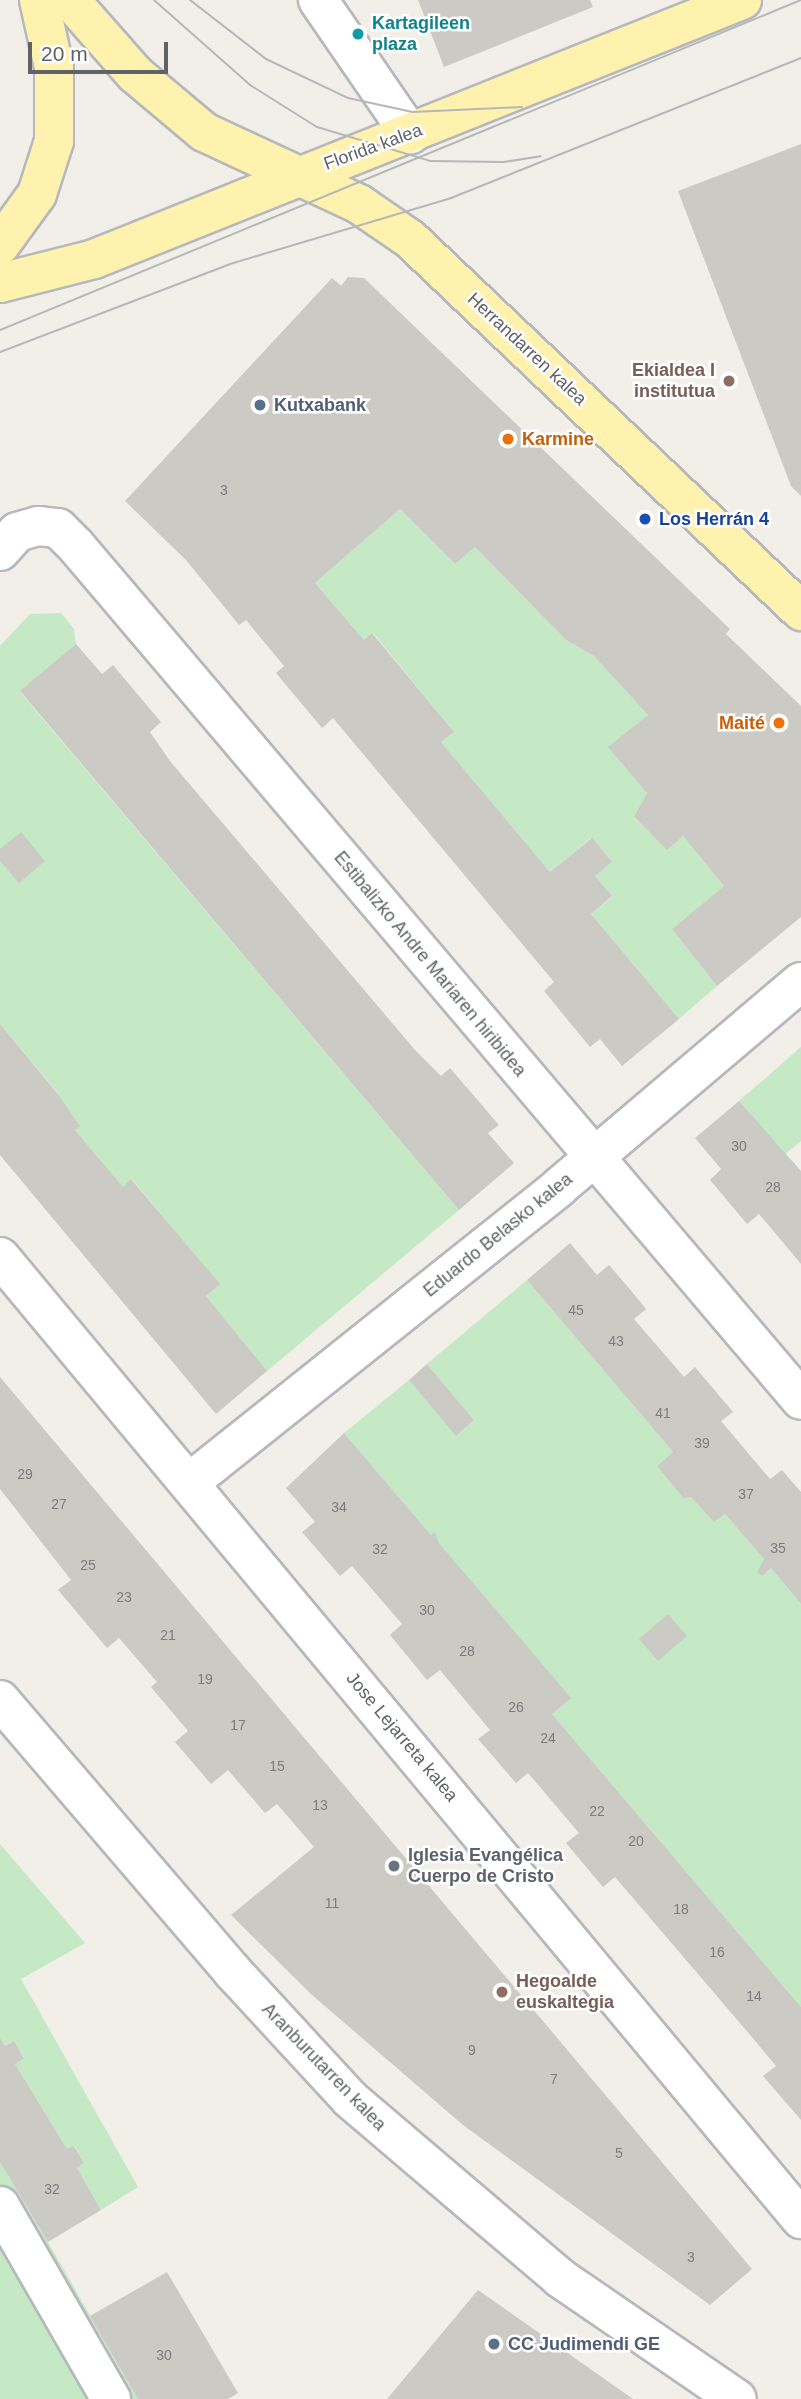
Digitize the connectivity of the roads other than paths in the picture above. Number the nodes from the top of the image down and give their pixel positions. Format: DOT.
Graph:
graph roads {
  1 [pos="39,0"];
  2 [pos="70,0"];
  3 [pos="318,0"];
  4 [pos="742,0"];
  5 [pos="410,134"];
  6 [pos="293,176"];
  7 [pos="0,246"];
  8 [pos="0,283"];
  9 [pos="0,551"];
  10 [pos="801,611"];
  11 [pos="801,982"];
  12 [pos="594,1158"];
  13 [pos="0,1257"];
  14 [pos="801,1400"];
  15 [pos="190,1482"];
  16 [pos="0,1700"];
  17 [pos="0,2206"];
  18 [pos="801,2219"];
  19 [pos="111,2399"];
  20 [pos="737,2399"];
  1 -- 7 [label="main road"];
  2 -- 6 [label="main road, Herrandarren kalea"];
  3 -- 5 [label="street"];
  4 -- 5 [label="main road, Florida kalea"];
  5 -- 6 [label="main road, Florida kalea"];
  6 -- 8 [label="main road, Florida kalea"];
  6 -- 10 [label="main road, Herrandarren kalea"];
  9 -- 12 [label="street, Estibalizko Andre Mariaren hiribidea"];
  11 -- 12 [label="street, Eduardo Belasko kalea"];
  12 -- 14 [label="street, Estibalizko Andre Mariaren hiribidea"];
  12 -- 15 [label="street, Eduardo Belasko kalea"];
  13 -- 15 [label="street, Jose Lejarreta kalea"];
  15 -- 18 [label="street, Jose Lejarreta kalea"];
  16 -- 20 [label="street, Aranburutarren kalea"];
  17 -- 19 [label="street"];
}
